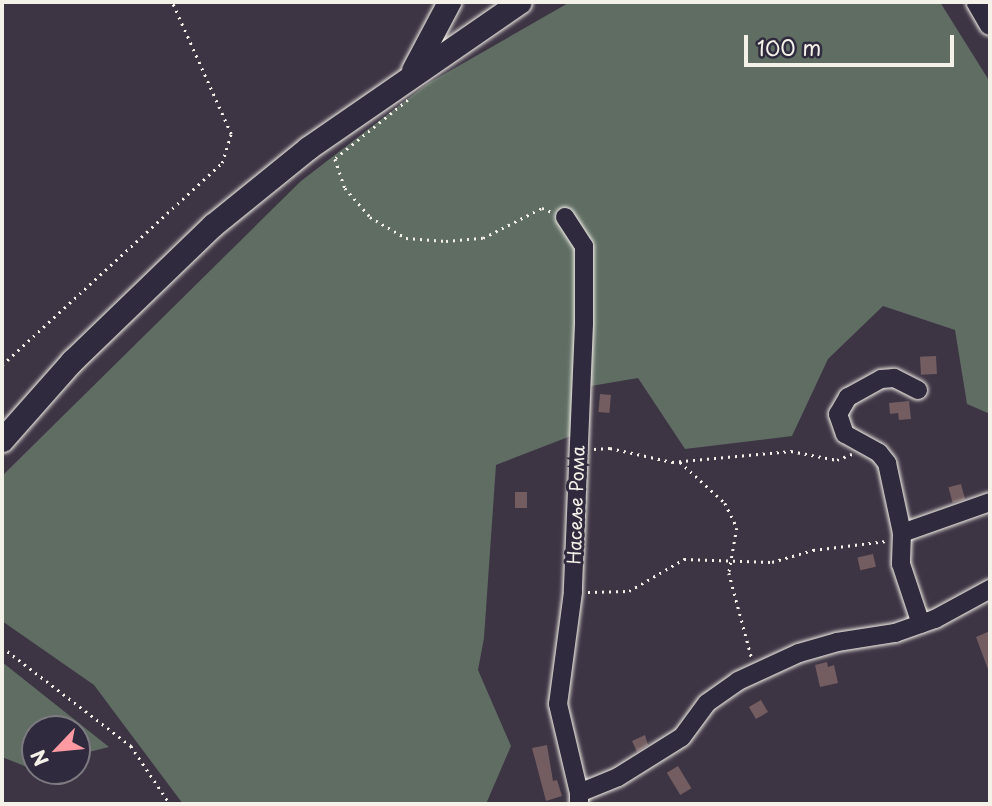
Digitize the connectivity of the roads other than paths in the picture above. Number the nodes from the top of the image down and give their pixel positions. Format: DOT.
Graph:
graph roads {
  1 [pos="449,2"];
  2 [pos="520,2"];
  3 [pos="978,2"];
  4 [pos="990,23"];
  5 [pos="412,72"];
  6 [pos="565,217"];
  7 [pos="918,390"];
  8 [pos="2,440"];
  9 [pos="990,502"];
  10 [pos="902,533"];
  11 [pos="990,589"];
  12 [pos="921,624"];
  13 [pos="579,799"];
  1 -- 5 [label="main road"];
  2 -- 5 [label="main road"];
  3 -- 4 [label="main road"];
  5 -- 8 [label="main road"];
  6 -- 13 [label="street, Насеље Рома"];
  7 -- 10 [label="street"];
  9 -- 10 [label="street"];
  10 -- 12 [label="street"];
  11 -- 12 [label="street, Насеље Рома"];
  12 -- 13 [label="street, Насеље Рома"];
}
